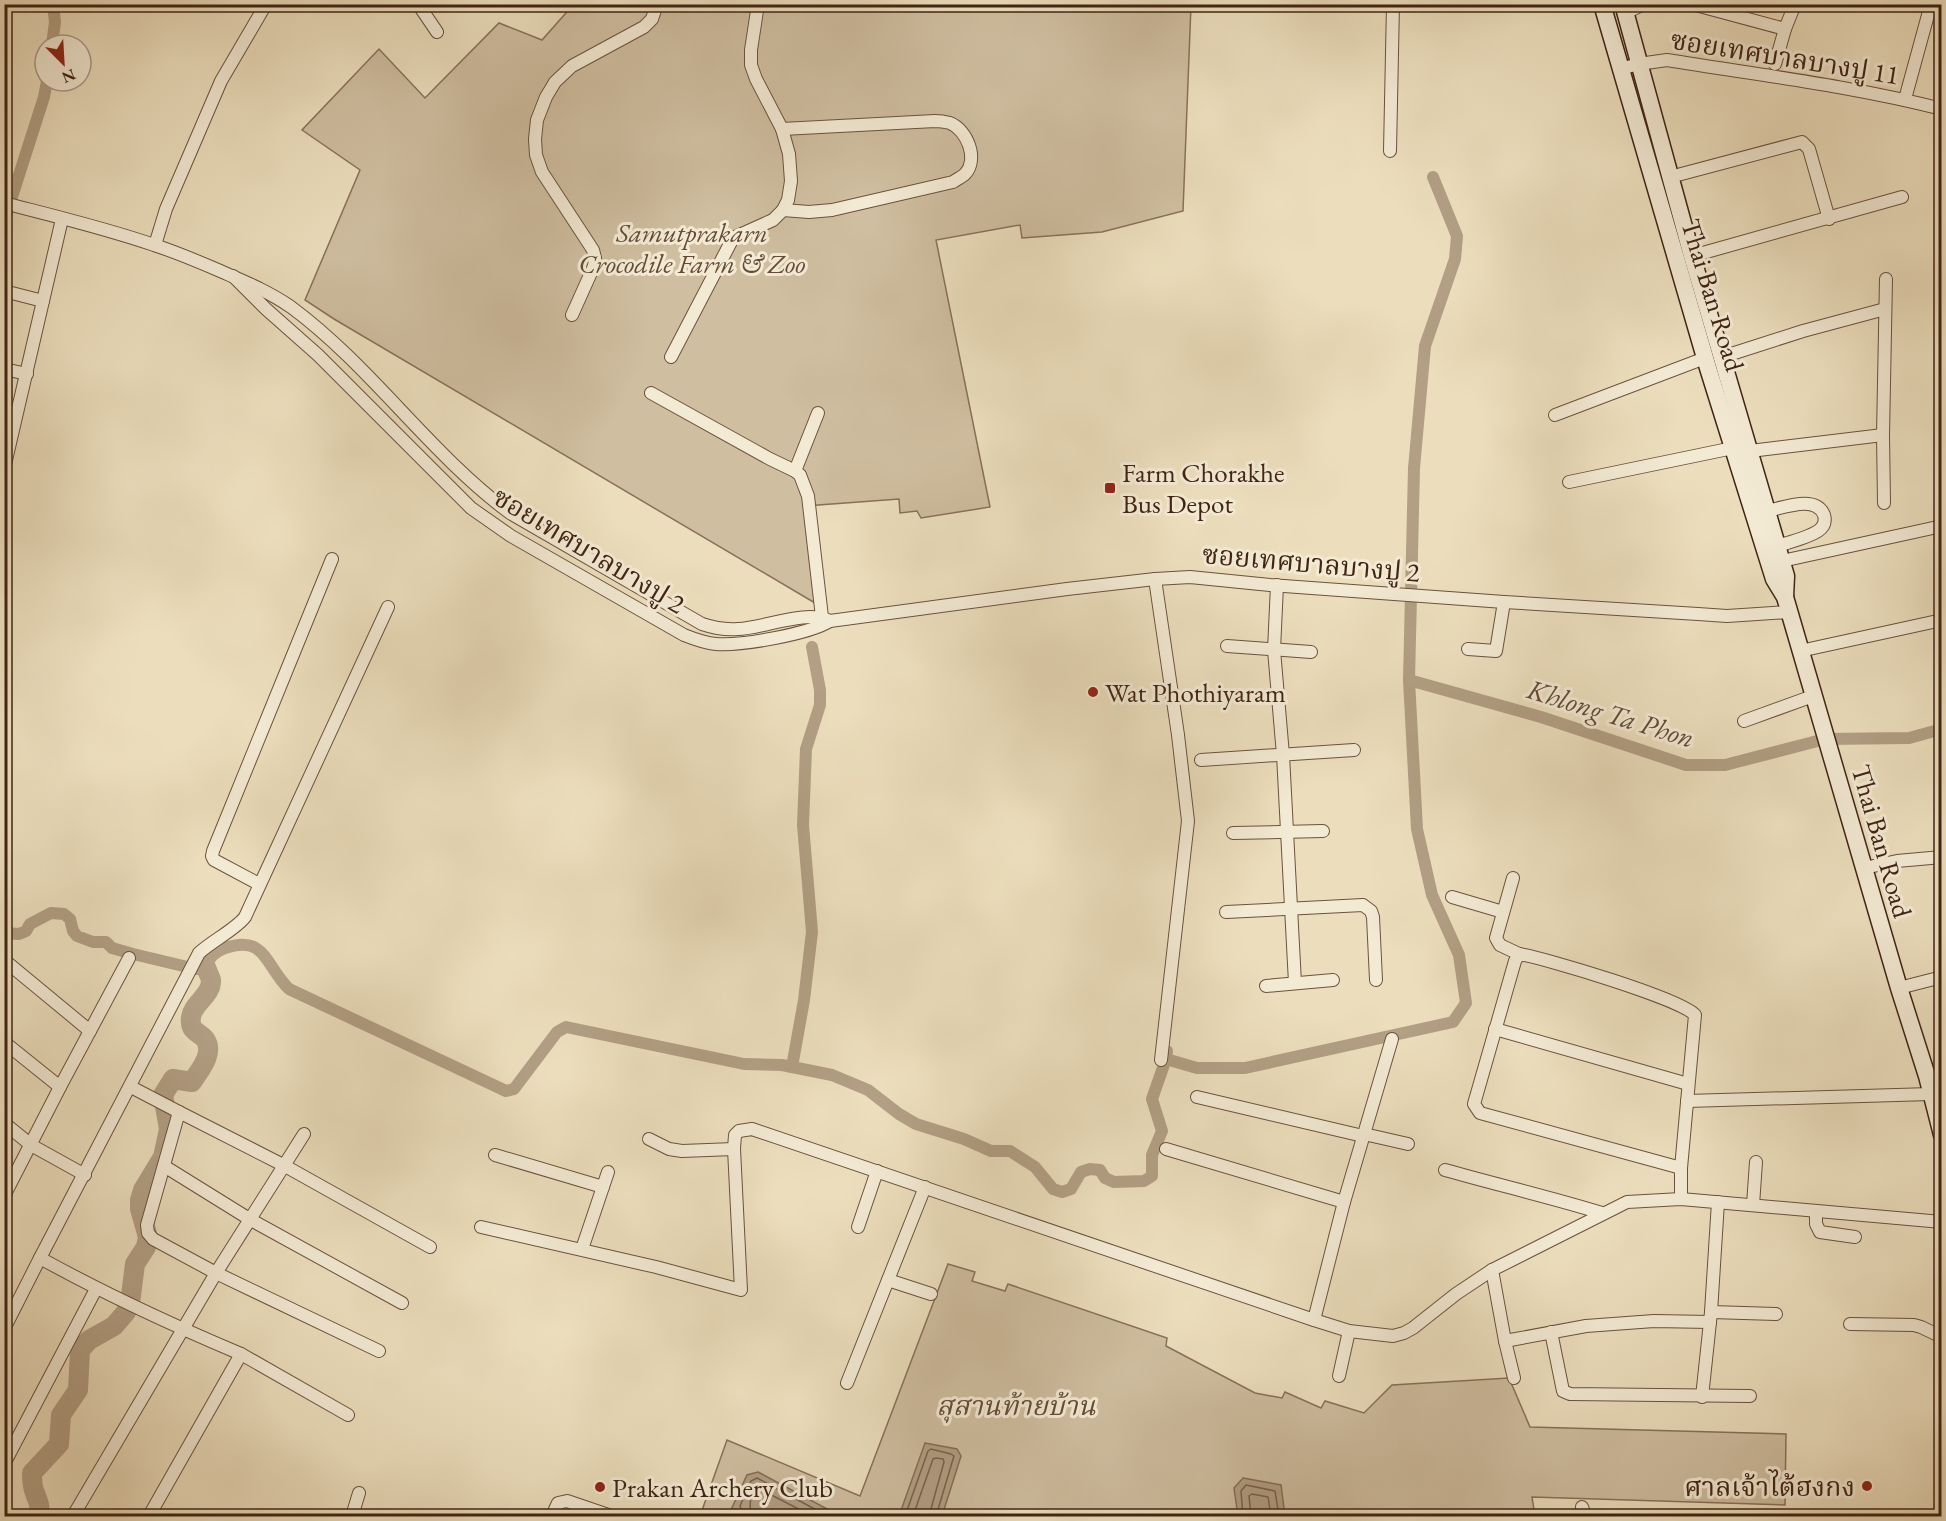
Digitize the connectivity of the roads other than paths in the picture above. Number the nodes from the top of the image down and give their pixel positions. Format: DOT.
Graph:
graph roads {
  1 [pos="266,4"];
  2 [pos="418,4"];
  3 [pos="657,4"];
  4 [pos="758,4"];
  5 [pos="1393,4"];
  6 [pos="1602,4"];
  7 [pos="1644,4"];
  8 [pos="1692,4"];
  9 [pos="1795,4"];
  10 [pos="1931,4"];
  11 [pos="1709,7"];
  12 [pos="1624,9"];
  13 [pos="1785,29"];
  14 [pos="438,32"];
  15 [pos="1640,64"];
  16 [pos="1775,64"];
  17 [pos="1620,69"];
  18 [pos="1905,99"];
  19 [pos="1941,109"];
  20 [pos="782,129"];
  21 [pos="1390,151"];
  22 [pos="1670,177"];
  23 [pos="1902,197"];
  24 [pos="4,203"];
  25 [pos="783,210"];
  26 [pos="62,219"];
  27 [pos="1829,219"];
  28 [pos="155,245"];
  29 [pos="1692,256"];
  30 [pos="233,276"];
  31 [pos="1886,279"];
  32 [pos="4,291"];
  33 [pos="43,301"];
  34 [pos="1885,309"];
  35 [pos="572,315"];
  36 [pos="671,357"];
  37 [pos="1714,357"];
  38 [pos="4,369"];
  39 [pos="27,374"];
  40 [pos="651,393"];
  41 [pos="818,413"];
  42 [pos="1555,415"];
  43 [pos="1883,435"];
  44 [pos="1741,449"];
  45 [pos="7,450"];
  46 [pos="4,470"];
  47 [pos="795,471"];
  48 [pos="1569,482"];
  49 [pos="1884,503"];
  50 [pos="1767,512"];
  51 [pos="1941,526"];
  52 [pos="1780,553"];
  53 [pos="332,559"];
  54 [pos="1155,579"];
  55 [pos="1277,585"];
  56 [pos="1504,602"];
  57 [pos="1787,604"];
  58 [pos="388,607"];
  59 [pos="826,619"];
  60 [pos="1941,620"];
  61 [pos="1227,646"];
  62 [pos="1468,649"];
  63 [pos="1274,650"];
  64 [pos="1800,651"];
  65 [pos="1311,652"];
  66 [pos="1813,696"];
  67 [pos="1744,721"];
  68 [pos="1354,750"];
  69 [pos="1283,755"];
  70 [pos="1201,760"];
  71 [pos="1287,831"];
  72 [pos="1323,831"];
  73 [pos="1233,833"];
  74 [pos="1941,857"];
  75 [pos="1864,868"];
  76 [pos="1513,878"];
  77 [pos="259,884"];
  78 [pos="1452,897"];
  79 [pos="1291,909"];
  80 [pos="1226,912"];
  81 [pos="1503,912"];
  82 [pos="1519,954"];
  83 [pos="129,958"];
  84 [pos="4,960"];
  85 [pos="1941,977"];
  86 [pos="1333,980"];
  87 [pos="1376,980"];
  88 [pos="1296,983"];
  89 [pos="1266,986"];
  90 [pos="1899,988"];
  91 [pos="1496,1029"];
  92 [pos="90,1031"];
  93 [pos="1392,1039"];
  94 [pos="4,1042"];
  95 [pos="1161,1060"];
  96 [pos="1688,1084"];
  97 [pos="131,1087"];
  98 [pos="60,1088"];
  99 [pos="1931,1094"];
  100 [pos="1197,1097"];
  101 [pos="1687,1101"];
  102 [pos="179,1112"];
  103 [pos="4,1123"];
  104 [pos="304,1134"];
  105 [pos="1364,1135"];
  106 [pos="1941,1135"];
  107 [pos="649,1139"];
  108 [pos="1408,1144"];
  109 [pos="31,1145"];
  110 [pos="734,1149"];
  111 [pos="1166,1149"];
  112 [pos="495,1155"];
  113 [pos="1756,1162"];
  114 [pos="164,1166"];
  115 [pos="285,1166"];
  116 [pos="1682,1168"];
  117 [pos="1445,1170"];
  118 [pos="877,1171"];
  119 [pos="608,1172"];
  120 [pos="85,1175"];
  121 [pos="603,1187"];
  122 [pos="925,1187"];
  123 [pos="4,1196"];
  124 [pos="1681,1199"];
  125 [pos="1344,1202"];
  126 [pos="1718,1202"];
  127 [pos="1753,1205"];
  128 [pos="1816,1211"];
  129 [pos="1602,1213"];
  130 [pos="251,1220"];
  131 [pos="1941,1222"];
  132 [pos="481,1227"];
  133 [pos="858,1227"];
  134 [pos="1855,1237"];
  135 [pos="430,1247"];
  136 [pos="582,1249"];
  137 [pos="40,1258"];
  138 [pos="1492,1270"];
  139 [pos="216,1274"];
  140 [pos="888,1280"];
  141 [pos="96,1289"];
  142 [pos="931,1294"];
  143 [pos="402,1303"];
  144 [pos="1776,1314"];
  145 [pos="1711,1317"];
  146 [pos="1314,1320"];
  147 [pos="1850,1324"];
  148 [pos="4,1329"];
  149 [pos="183,1330"];
  150 [pos="1349,1331"];
  151 [pos="1551,1332"];
  152 [pos="1941,1337"];
  153 [pos="1505,1341"];
  154 [pos="379,1350"];
  155 [pos="241,1354"];
  156 [pos="1339,1376"];
  157 [pos="1514,1378"];
  158 [pos="847,1383"];
  159 [pos="1750,1396"];
  160 [pos="1702,1397"];
  161 [pos="348,1415"];
  162 [pos="4,1464"];
  163 [pos="359,1493"];
  164 [pos="73,1516"];
  165 [pos="149,1516"];
  166 [pos="352,1516"];
  167 [pos="552,1516"];
  168 [pos="611,1516"];
  1 -- 28 [label="street"];
  2 -- 14 [label="street"];
  3 -- 35 [label="street"];
  4 -- 20 [label="street"];
  5 -- 21 [label="street"];
  6 -- 17 [label="street, Thai Ban Road"];
  7 -- 12 [label="street"];
  8 -- 11 [label="street"];
  9 -- 13 [label="street"];
  10 -- 18 [label="street"];
  11 -- 13 [label="street"];
  12 -- 15 [label="street, Thai Ban Road"];
  13 -- 16 [label="street"];
  15 -- 17 [label="street, ซอยเทศบาลบางปู 11"];
  15 -- 18 [label="street, ซอยเทศบาลบางปู 11"];
  15 -- 22 [label="street, Thai Ban Road"];
  17 -- 37 [label="street, Thai Ban Road"];
  18 -- 19 [label="street, ซอยเทศบาลบางปู 11"];
  20 -- 25 [label="street"];
  20 -- 25 [label="street"];
  22 -- 27 [label="street"];
  22 -- 29 [label="street, Thai Ban Road"];
  23 -- 27 [label="street"];
  24 -- 26 [label="street, ซอยเทศบาลบางปู 2"];
  25 -- 36 [label="street"];
  26 -- 28 [label="street, ซอยเทศบาลบางปู 2"];
  26 -- 33 [label="street"];
  27 -- 29 [label="street"];
  28 -- 30 [label="street, ซอยเทศบาลบางปู 2"];
  29 -- 37 [label="street, Thai Ban Road"];
  30 -- 59 [label="street, ซอยเทศบาลบางปู 2"];
  30 -- 59 [label="street, ซอยเทศบาลบางปู 2"];
  31 -- 34 [label="street"];
  32 -- 33 [label="street"];
  33 -- 39 [label="street"];
  34 -- 37 [label="street"];
  34 -- 43 [label="street"];
  37 -- 42 [label="street"];
  37 -- 44 [label="street, Thai Ban Road"];
  38 -- 39 [label="street"];
  39 -- 45 [label="street"];
  40 -- 47 [label="street"];
  41 -- 47 [label="street"];
  43 -- 44 [label="street"];
  43 -- 49 [label="street"];
  44 -- 48 [label="street"];
  44 -- 50 [label="street, Thai Ban Road"];
  44 -- 57 [label="street, Thai Ban Road"];
  45 -- 46 [label="street"];
  47 -- 59 [label="street"];
  50 -- 52 [label="street, Thai Ban Road"];
  50 -- 52 [label="street"];
  51 -- 52 [label="street"];
  52 -- 57 [label="street, Thai Ban Road"];
  53 -- 77 [label="street"];
  54 -- 55 [label="street, ซอยเทศบาลบางปู 2"];
  54 -- 59 [label="street, ซอยเทศบาลบางปู 2"];
  54 -- 95 [label="street"];
  55 -- 56 [label="street, ซอยเทศบาลบางปู 2"];
  55 -- 63 [label="street"];
  56 -- 57 [label="street, ซอยเทศบาลบางปู 2"];
  56 -- 62 [label="street"];
  57 -- 64 [label="street, Thai Ban Road"];
  58 -- 77 [label="street"];
  60 -- 64 [label="street"];
  61 -- 63 [label="street"];
  63 -- 65 [label="street"];
  63 -- 69 [label="street"];
  64 -- 66 [label="street, Thai Ban Road"];
  66 -- 67 [label="street"];
  66 -- 75 [label="street, Thai Ban Road"];
  68 -- 69 [label="street"];
  69 -- 70 [label="street"];
  69 -- 71 [label="street"];
  71 -- 72 [label="street"];
  71 -- 73 [label="street"];
  71 -- 79 [label="street"];
  74 -- 75 [label="street"];
  75 -- 90 [label="street, Thai Ban Road"];
  76 -- 81 [label="street"];
  77 -- 97 [label="street"];
  78 -- 81 [label="street"];
  79 -- 80 [label="street"];
  79 -- 87 [label="street"];
  79 -- 88 [label="street"];
  81 -- 82 [label="street"];
  82 -- 91 [label="street"];
  82 -- 96 [label="street"];
  83 -- 92 [label="street"];
  84 -- 92 [label="street"];
  85 -- 90 [label="street"];
  86 -- 88 [label="street"];
  88 -- 89 [label="street"];
  90 -- 99 [label="street, Thai Ban Road"];
  91 -- 96 [label="street"];
  91 -- 116 [label="street"];
  92 -- 98 [label="street"];
  93 -- 105 [label="street"];
  94 -- 98 [label="street"];
  96 -- 101 [label="street"];
  97 -- 102 [label="street"];
  97 -- 120 [label="street"];
  98 -- 109 [label="street"];
  99 -- 101 [label="street"];
  99 -- 106 [label="street, Thai Ban Road"];
  100 -- 105 [label="street"];
  101 -- 116 [label="street"];
  102 -- 114 [label="street"];
  102 -- 115 [label="street"];
  103 -- 109 [label="street"];
  104 -- 115 [label="street"];
  105 -- 108 [label="street"];
  105 -- 125 [label="street"];
  107 -- 110 [label="street"];
  109 -- 120 [label="street"];
  109 -- 123 [label="street"];
  110 -- 118 [label="street"];
  110 -- 136 [label="street"];
  111 -- 125 [label="street"];
  112 -- 121 [label="street"];
  113 -- 127 [label="street"];
  114 -- 130 [label="street"];
  114 -- 139 [label="street"];
  115 -- 130 [label="street"];
  115 -- 135 [label="street"];
  116 -- 124 [label="street"];
  117 -- 129 [label="street"];
  118 -- 122 [label="street"];
  118 -- 133 [label="street"];
  119 -- 121 [label="street"];
  120 -- 137 [label="street"];
  121 -- 136 [label="street"];
  122 -- 140 [label="street"];
  122 -- 146 [label="street"];
  124 -- 126 [label="street"];
  124 -- 129 [label="street"];
  125 -- 146 [label="street"];
  126 -- 127 [label="street"];
  126 -- 145 [label="street"];
  127 -- 128 [label="street"];
  128 -- 131 [label="street"];
  128 -- 134 [label="street"];
  129 -- 138 [label="street"];
  130 -- 139 [label="street"];
  130 -- 143 [label="street"];
  132 -- 136 [label="street"];
  137 -- 141 [label="street"];
  137 -- 148 [label="street"];
  138 -- 150 [label="street"];
  138 -- 153 [label="street"];
  139 -- 149 [label="street"];
  139 -- 154 [label="street"];
  140 -- 142 [label="street"];
  140 -- 158 [label="street"];
  141 -- 149 [label="street"];
  141 -- 162 [label="street"];
  144 -- 145 [label="street"];
  145 -- 151 [label="street"];
  145 -- 160 [label="street"];
  146 -- 150 [label="street"];
  147 -- 152 [label="street"];
  149 -- 155 [label="street"];
  149 -- 164 [label="street"];
  150 -- 156 [label="street"];
  151 -- 153 [label="street"];
  151 -- 160 [label="street"];
  153 -- 157 [label="street"];
  155 -- 161 [label="street"];
  155 -- 165 [label="street"];
  159 -- 160 [label="street"];
  163 -- 166 [label="street"];
  167 -- 168 [label="street"];
}
